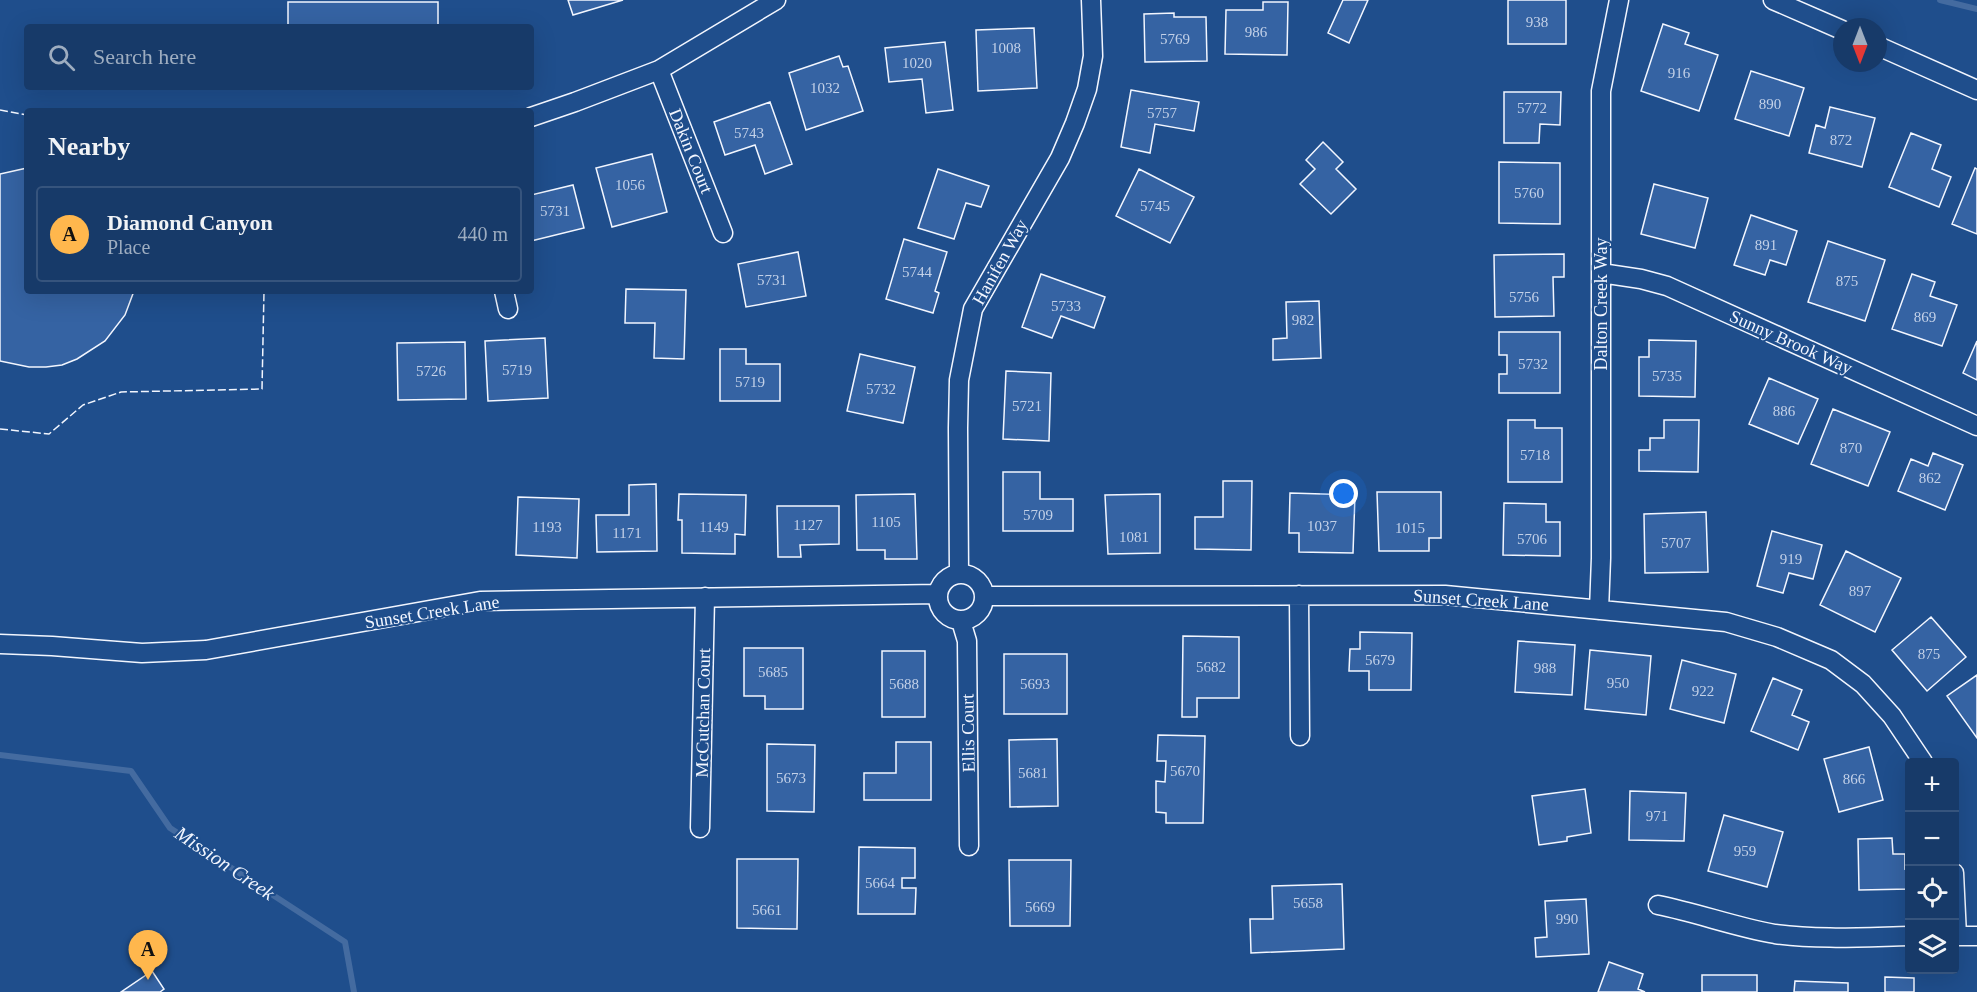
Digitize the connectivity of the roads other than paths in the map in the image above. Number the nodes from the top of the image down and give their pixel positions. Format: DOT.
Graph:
graph roads {
  1 [pos="776,0"];
  2 [pos="1092,0"];
  3 [pos="1619,0"];
  4 [pos="1773,0"];
  5 [pos="1833,26"];
  6 [pos="1887,50"];
  7 [pos="659,70"];
  8 [pos="1977,90"];
  9 [pos="534,116"];
  10 [pos="723,232"];
  11 [pos="1601,273"];
  12 [pos="505,294"];
  13 [pos="508,309"];
  14 [pos="1977,426"];
  15 [pos="959,574"];
  16 [pos="938,594"];
  17 [pos="1299,595"];
  18 [pos="984,596"];
  19 [pos="705,597"];
  20 [pos="1599,610"];
  21 [pos="961,621"];
  22 [pos="0,644"];
  23 [pos="1300,736"];
  24 [pos="1920,758"];
  25 [pos="700,828"];
  26 [pos="969,846"];
  27 [pos="1658,905"];
  28 [pos="1905,936"];
  29 [pos="1959,936"];
  30 [pos="1977,936"];
  1 -- 7 [label="street"];
  2 -- 15 [label="street, Hanifen Way"];
  3 -- 11 [label="street, Dalton Creek Way"];
  4 -- 5 [label="street"];
  6 -- 8 [label="street"];
  7 -- 9 [label="street"];
  7 -- 10 [label="street, Dakin Court"];
  11 -- 14 [label="street, Sunny Brook Way"];
  11 -- 20 [label="street, Dalton Creek Way"];
  12 -- 13 [label="street"];
  15 -- 16 [label="street"];
  15 -- 18 [label="street"];
  16 -- 19 [label="street, Sunset Creek Lane"];
  16 -- 21 [label="street"];
  17 -- 18 [label="street, Sunset Creek Lane"];
  17 -- 20 [label="street, Sunset Creek Lane"];
  17 -- 23 [label="street"];
  18 -- 21 [label="street"];
  19 -- 22 [label="street, Sunset Creek Lane"];
  19 -- 25 [label="street, McCutchan Court"];
  20 -- 24 [label="street, Sunset Creek Lane"];
  21 -- 26 [label="street, Ellis Court"];
  27 -- 28 [label="street"];
  29 -- 30 [label="street"];
}
